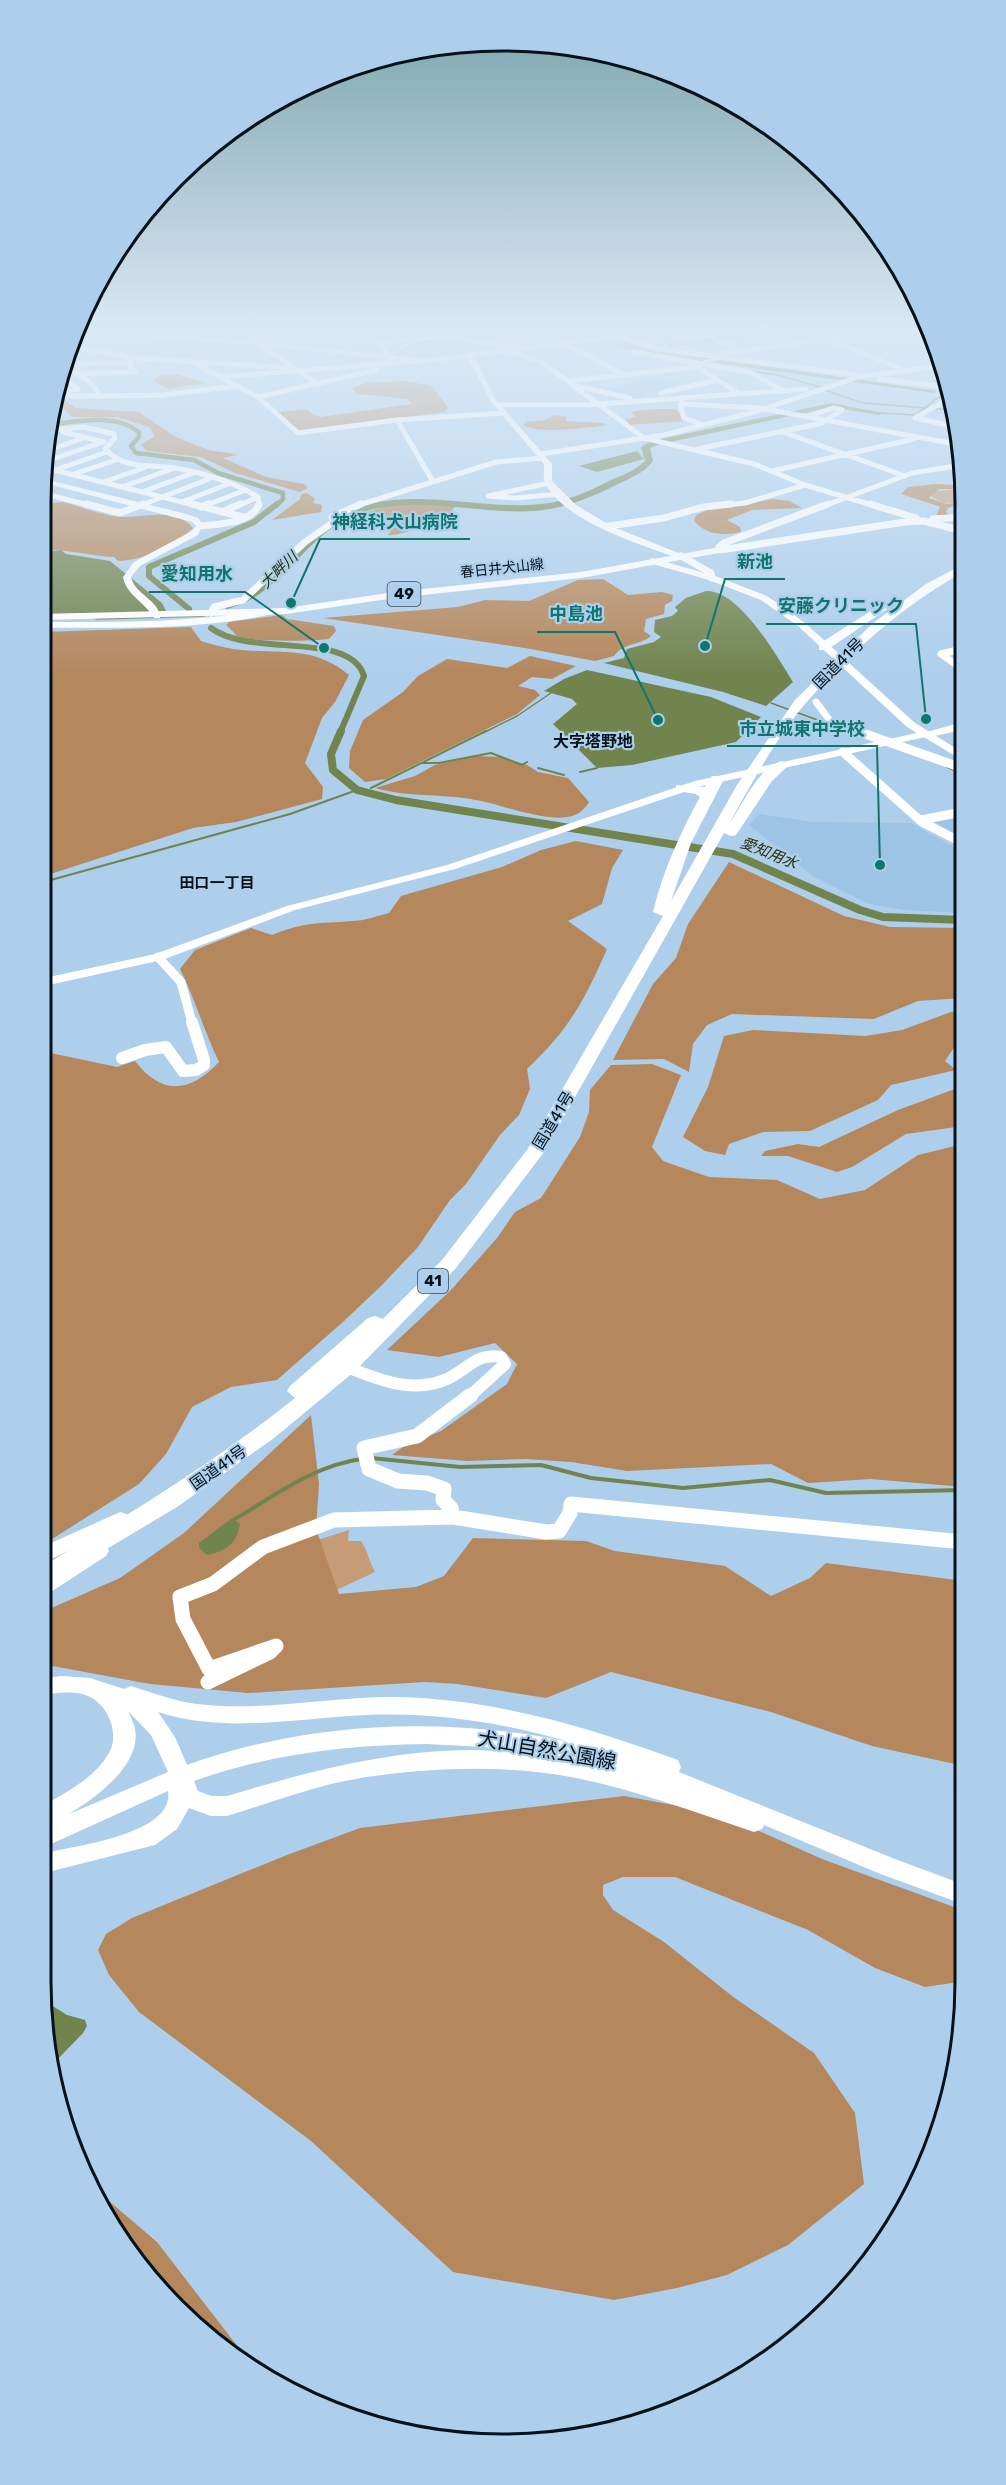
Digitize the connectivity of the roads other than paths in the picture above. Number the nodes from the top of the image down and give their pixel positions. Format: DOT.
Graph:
graph roads {
  1 [pos="106,443"];
  2 [pos="103,444"];
  3 [pos="411,444"];
  4 [pos="531,444"];
  5 [pos="610,444"];
  6 [pos="664,444"];
  7 [pos="721,444"];
  8 [pos="815,444"];
  9 [pos="894,444"];
  10 [pos="693,450"];
  11 [pos="107,452"];
  12 [pos="843,455"];
  13 [pos="542,456"];
  14 [pos="53,459"];
  15 [pos="116,460"];
  16 [pos="149,466"];
  17 [pos="953,466"];
  18 [pos="52,468"];
  19 [pos="174,468"];
  20 [pos="52,470"];
  21 [pos="772,471"];
  22 [pos="193,473"];
  23 [pos="72,475"];
  24 [pos="905,476"];
  25 [pos="535,477"];
  26 [pos="526,478"];
  27 [pos="209,479"];
  28 [pos="548,479"];
  29 [pos="432,480"];
  30 [pos="103,482"];
  31 [pos="52,483"];
  32 [pos="228,484"];
  33 [pos="536,485"];
  34 [pos="805,485"];
  35 [pos="67,486"];
  36 [pos="122,487"];
  37 [pos="246,490"];
  38 [pos="51,491"];
  39 [pos="142,492"];
  40 [pos="51,496"];
  41 [pos="162,497"];
  42 [pos="258,497"];
  43 [pos="564,498"];
  44 [pos="848,498"];
  45 [pos="182,502"];
  46 [pos="141,505"];
  47 [pos="201,507"];
  48 [pos="222,512"];
  49 [pos="243,517"];
  50 [pos="955,519"];
  51 [pos="924,521"];
  52 [pos="200,526"];
  53 [pos="608,526"];
  54 [pos="955,529"];
  55 [pos="720,550"];
  56 [pos="681,556"];
  57 [pos="649,562"];
  58 [pos="955,564"];
  59 [pos="955,565"];
  60 [pos="955,572"];
  61 [pos="712,578"];
  62 [pos="930,586"];
  63 [pos="764,598"];
  64 [pos="269,612"];
  65 [pos="211,613"];
  66 [pos="157,616"];
  67 [pos="51,617"];
  68 [pos="51,625"];
  69 [pos="824,647"];
  70 [pos="844,650"];
  71 [pos="955,651"];
  72 [pos="955,664"];
  73 [pos="846,666"];
  74 [pos="816,702"];
  75 [pos="955,728"];
  76 [pos="926,734"];
  77 [pos="893,742"];
  78 [pos="843,752"];
  79 [pos="955,753"];
  80 [pos="759,760"];
  81 [pos="782,765"];
  82 [pos="955,765"];
  83 [pos="717,779"];
  84 [pos="681,788"];
  85 [pos="707,796"];
  86 [pos="955,813"];
  87 [pos="921,820"];
  88 [pos="716,835"];
  89 [pos="955,839"];
  90 [pos="694,863"];
  91 [pos="668,911"];
  92 [pos="158,957"];
  93 [pos="51,981"];
  94 [pos="122,1058"];
  95 [pos="347,1367"];
  96 [pos="453,1517"];
  97 [pos="124,1523"];
  98 [pos="955,1541"];
  99 [pos="51,1553"];
  100 [pos="51,1560"];
  101 [pos="51,1573"];
  102 [pos="51,1584"];
  103 [pos="208,1682"];
  104 [pos="91,1687"];
  105 [pos="51,1688"];
  106 [pos="112,1692"];
  107 [pos="186,1797"];
  108 [pos="51,1813"];
  109 [pos="51,1834"];
  110 [pos="811,1834"];
  111 [pos="846,1848"];
  112 [pos="51,1861"];
  113 [pos="955,1891"];
  1 -- 11 [label="street"];
  2 -- 14 [label="street"];
  3 -- 29 [label="street"];
  4 -- 13 [label="main road"];
  5 -- 13 [label="street"];
  6 -- 10 [label="street"];
  7 -- 10 [label="street"];
  8 -- 12 [label="street"];
  9 -- 12 [label="street"];
  10 -- 21 [label="street"];
  11 -- 15 [label="street"];
  11 -- 18 [label="street"];
  12 -- 21 [label="street"];
  12 -- 24 [label="street"];
  13 -- 28 [label="main road"];
  13 -- 29 [label="street"];
  15 -- 16 [label="street"];
  15 -- 23 [label="street"];
  16 -- 19 [label="street"];
  16 -- 30 [label="street"];
  17 -- 24 [label="street"];
  19 -- 22 [label="street"];
  19 -- 36 [label="street"];
  20 -- 23 [label="street"];
  21 -- 34 [label="street"];
  22 -- 27 [label="street"];
  22 -- 39 [label="street"];
  23 -- 30 [label="street"];
  24 -- 44 [label="street"];
  25 -- 28 [label="street"];
  26 -- 33 [label="street"];
  27 -- 32 [label="street"];
  27 -- 41 [label="street"];
  28 -- 33 [label="street"];
  28 -- 43 [label="main road"];
  29 -- 65 [label="street"];
  30 -- 36 [label="street"];
  31 -- 35 [label="street"];
  32 -- 37 [label="street"];
  32 -- 45 [label="street"];
  33 -- 43 [label="street"];
  34 -- 44 [label="street"];
  34 -- 53 [label="street"];
  35 -- 38 [label="street"];
  35 -- 46 [label="street"];
  36 -- 39 [label="street"];
  37 -- 42 [label="street"];
  37 -- 47 [label="street"];
  39 -- 41 [label="street"];
  40 -- 46 [label="street"];
  41 -- 45 [label="street"];
  41 -- 46 [label="street"];
  42 -- 48 [label="street"];
  42 -- 49 [label="street"];
  43 -- 53 [label="main road"];
  44 -- 51 [label="street"];
  44 -- 55 [label="street"];
  45 -- 47 [label="street"];
  46 -- 52 [label="street"];
  47 -- 48 [label="street"];
  48 -- 49 [label="street"];
  49 -- 52 [label="street"];
  50 -- 51 [label="street"];
  51 -- 54 [label="street, 春日井犬山線 / 49"];
  51 -- 55 [label="street, 春日井犬山線 / 49"];
  52 -- 66 [label="street"];
  53 -- 56 [label="main road"];
  55 -- 56 [label="main road, 春日井犬山線 / 49"];
  56 -- 57 [label="main road, 春日井犬山線 / 49"];
  56 -- 61 [label="street"];
  57 -- 61 [label="main road"];
  57 -- 63 [label="main road"];
  57 -- 64 [label="main road, 春日井犬山線 / 49"];
  58 -- 69 [label="highway"];
  59 -- 70 [label="highway, 国道41号 / 41"];
  60 -- 62 [label="highway, 国道41号 / 41"];
  61 -- 63 [label="main road"];
  62 -- 70 [label="highway, 国道41号 / 41"];
  62 -- 73 [label="highway"];
  63 -- 69 [label="main road"];
  64 -- 65 [label="main road, 春日井犬山線 / 49"];
  64 -- 68 [label="street"];
  65 -- 66 [label="main road, 春日井犬山線 / 49"];
  66 -- 67 [label="main road, 春日井犬山線 / 49"];
  69 -- 73 [label="main road"];
  70 -- 80 [label="highway, 国道41号 / 41"];
  71 -- 72 [label="street"];
  73 -- 76 [label="main road"];
  74 -- 77 [label="street"];
  75 -- 76 [label="main road"];
  76 -- 77 [label="street"];
  76 -- 79 [label="main road"];
  77 -- 78 [label="street"];
  77 -- 82 [label="street"];
  78 -- 81 [label="street"];
  78 -- 87 [label="street"];
  80 -- 81 [label="highway"];
  80 -- 83 [label="street"];
  80 -- 88 [label="highway"];
  80 -- 88 [label="highway, 国道41号 / 41"];
  83 -- 84 [label="street"];
  83 -- 85 [label="highway"];
  84 -- 85 [label="highway"];
  84 -- 92 [label="street"];
  85 -- 90 [label="highway"];
  86 -- 87 [label="street"];
  87 -- 89 [label="street"];
  88 -- 90 [label="highway"];
  88 -- 90 [label="highway, 国道41号 / 41"];
  90 -- 91 [label="highway, 国道41号 / 41"];
  91 -- 95 [label="highway, 国道41号 / 41"];
  91 -- 97 [label="highway, 国道41号 / 41"];
  92 -- 93 [label="street"];
  92 -- 94 [label="street"];
  95 -- 96 [label="street"];
  95 -- 97 [label="highway, 国道41号 / 41"];
  96 -- 98 [label="street"];
  96 -- 103 [label="street"];
  97 -- 99 [label="main road"];
  97 -- 100 [label="highway, 国道41号 / 41"];
  97 -- 101 [label="highway, 国道41号 / 41"];
  97 -- 102 [label="main road"];
  104 -- 105 [label="main road"];
  104 -- 106 [label="main road"];
  104 -- 108 [label="main road"];
  106 -- 107 [label="main road"];
  106 -- 111 [label="main road"];
  107 -- 110 [label="main road"];
  107 -- 112 [label="main road"];
  109 -- 110 [label="main road, 犬山自然公園線"];
  110 -- 111 [label="main road, 犬山自然公園線"];
  111 -- 113 [label="main road, 犬山自然公園線"];
}
